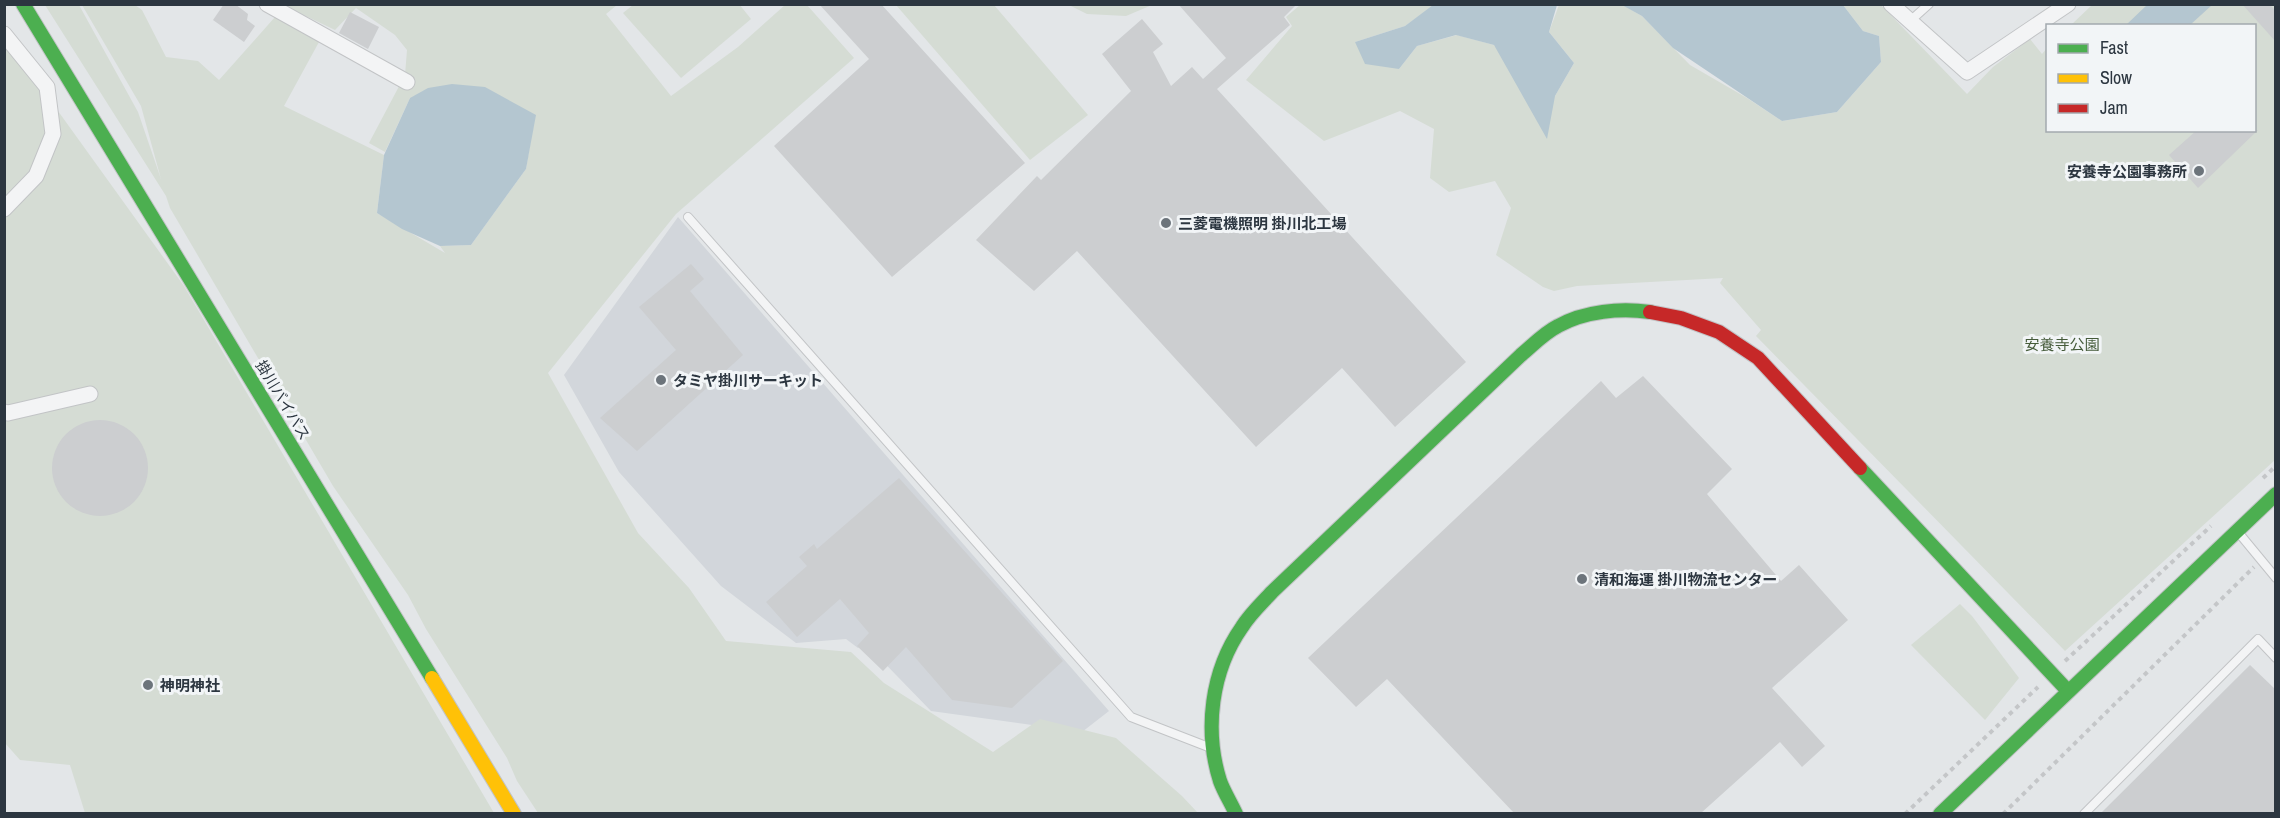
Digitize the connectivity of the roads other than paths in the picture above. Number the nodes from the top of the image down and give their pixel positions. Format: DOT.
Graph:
graph roads {
  1 [pos="23,4"];
  2 [pos="267,4"];
  3 [pos="1891,4"];
  4 [pos="1929,4"];
  5 [pos="2068,4"];
  6 [pos="1909,22"];
  7 [pos="4,34"];
  8 [pos="407,82"];
  9 [pos="4,209"];
  10 [pos="688,217"];
  11 [pos="90,394"];
  12 [pos="4,412"];
  13 [pos="2276,494"];
  14 [pos="2237,531"];
  15 [pos="2276,578"];
  16 [pos="2276,658"];
  17 [pos="2068,691"];
  18 [pos="1212,748"];
  19 [pos="514,813"];
  20 [pos="1236,813"];
  21 [pos="1940,813"];
  22 [pos="2084,813"];
  1 -- 19 [label="main road, 掛川バイパス"];
  2 -- 8 [label="street"];
  3 -- 6 [label="street"];
  4 -- 6 [label="lane"];
  5 -- 6 [label="street"];
  7 -- 9 [label="street"];
  10 -- 18 [label="lane"];
  11 -- 12 [label="street"];
  13 -- 14 [label="main road"];
  14 -- 15 [label="lane"];
  14 -- 17 [label="main road"];
  16 -- 22 [label="lane"];
  17 -- 18 [label="main road"];
  17 -- 21 [label="main road"];
  18 -- 20 [label="main road"];
}
